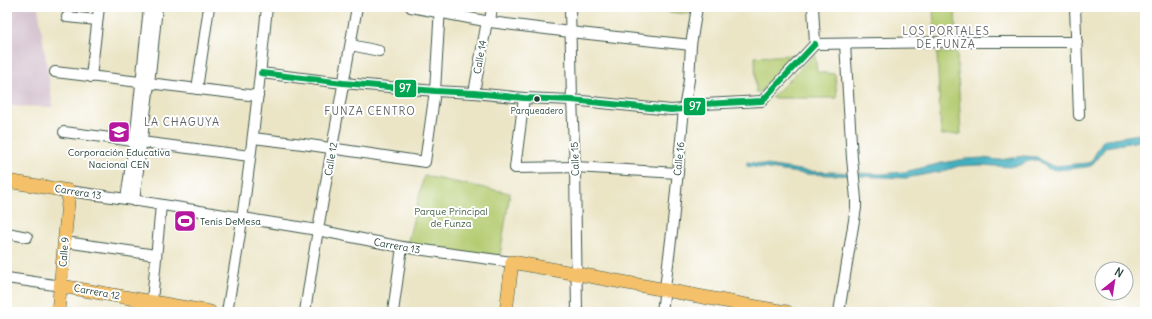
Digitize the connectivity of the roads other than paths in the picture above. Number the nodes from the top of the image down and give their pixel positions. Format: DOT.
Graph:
graph roads {
  1 [pos="99,7"];
  2 [pos="149,7"];
  3 [pos="157,7"];
  4 [pos="209,7"];
  5 [pos="267,7"];
  6 [pos="357,7"];
  7 [pos="411,7"];
  8 [pos="492,7"];
  9 [pos="570,7"];
  10 [pos="697,7"];
  11 [pos="813,7"];
  12 [pos="1075,7"];
  13 [pos="440,10"];
  14 [pos="67,17"];
  15 [pos="97,20"];
  16 [pos="489,21"];
  17 [pos="570,32"];
  18 [pos="1077,42"];
  19 [pos="815,44"];
  20 [pos="845,44"];
  21 [pos="351,45"];
  22 [pos="691,45"];
  23 [pos="379,51"];
  24 [pos="55,72"];
  25 [pos="261,73"];
  26 [pos="91,77"];
  27 [pos="145,83"];
  28 [pos="343,83"];
  29 [pos="197,89"];
  30 [pos="436,91"];
  31 [pos="474,93"];
  32 [pos="258,96"];
  33 [pos="524,98"];
  34 [pos="572,100"];
  35 [pos="684,109"];
  36 [pos="1079,115"];
  37 [pos="64,132"];
  38 [pos="253,138"];
  39 [pos="138,142"];
  40 [pos="333,148"];
  41 [pos="250,156"];
  42 [pos="575,167"];
  43 [pos="678,173"];
  44 [pos="7,181"];
  45 [pos="69,191"];
  46 [pos="130,200"];
  47 [pos="161,205"];
  48 [pos="242,219"];
  49 [pos="317,230"];
  50 [pos="7,233"];
  51 [pos="27,237"];
  52 [pos="65,242"];
  53 [pos="402,247"];
  54 [pos="156,255"];
  55 [pos="512,262"];
  56 [pos="577,274"];
  57 [pos="7,278"];
  58 [pos="61,286"];
  59 [pos="665,290"];
  60 [pos="152,301"];
  61 [pos="768,311"];
  62 [pos="58,312"];
  63 [pos="210,312"];
  64 [pos="227,312"];
  65 [pos="305,312"];
  66 [pos="393,312"];
  67 [pos="506,312"];
  68 [pos="577,312"];
  69 [pos="662,312"];
  70 [pos="787,312"];
  71 [pos="839,312"];
  1 -- 15 [label="street"];
  2 -- 27 [label="street"];
  3 -- 27 [label="street"];
  4 -- 29 [label="street"];
  5 -- 25 [label="street"];
  6 -- 21 [label="street, Calle 12"];
  7 -- 13 [label="street"];
  8 -- 16 [label="street, Calle 14"];
  9 -- 17 [label="street, Calle 15"];
  10 -- 22 [label="street, Calle 16"];
  11 -- 19 [label="street"];
  12 -- 18 [label="street"];
  13 -- 16 [label="street"];
  13 -- 30 [label="street"];
  14 -- 15 [label="street"];
  15 -- 26 [label="street"];
  16 -- 17 [label="street"];
  16 -- 31 [label="street, Calle 14"];
  17 -- 22 [label="street"];
  17 -- 34 [label="street, Calle 15"];
  18 -- 20 [label="street"];
  18 -- 36 [label="street"];
  19 -- 20 [label="street"];
  19 -- 35 [label="street"];
  20 -- 71 [label="street"];
  21 -- 23 [label="street"];
  21 -- 28 [label="street, Calle 12"];
  22 -- 35 [label="street, Calle 16"];
  24 -- 26 [label="street"];
  25 -- 28 [label="street"];
  25 -- 32 [label="street"];
  26 -- 27 [label="street"];
  27 -- 29 [label="street"];
  27 -- 39 [label="street"];
  28 -- 30 [label="street"];
  28 -- 40 [label="street, Calle 12"];
  29 -- 32 [label="street"];
  30 -- 31 [label="street"];
  30 -- 40 [label="street"];
  31 -- 33 [label="street"];
  32 -- 38 [label="street"];
  33 -- 34 [label="street"];
  33 -- 42 [label="street"];
  34 -- 35 [label="street"];
  34 -- 42 [label="street, Calle 15"];
  35 -- 43 [label="street, Calle 16"];
  37 -- 39 [label="street"];
  38 -- 40 [label="street"];
  38 -- 41 [label="street"];
  39 -- 41 [label="street"];
  39 -- 46 [label="street"];
  40 -- 49 [label="street, Calle 12"];
  41 -- 48 [label="street"];
  42 -- 43 [label="street"];
  42 -- 56 [label="street, Calle 15"];
  43 -- 59 [label="street, Calle 16"];
  44 -- 45 [label="main road, Carrera 13"];
  45 -- 46 [label="street, Carrera 13"];
  45 -- 52 [label="main road, Calle 9"];
  46 -- 47 [label="street, Carrera 13"];
  47 -- 48 [label="street, Carrera 13"];
  47 -- 54 [label="street"];
  48 -- 49 [label="street, Carrera 13"];
  48 -- 64 [label="street"];
  49 -- 53 [label="street, Carrera 13"];
  49 -- 65 [label="street, Calle 12"];
  50 -- 51 [label="street"];
  52 -- 54 [label="street"];
  52 -- 58 [label="main road, Calle 9"];
  53 -- 55 [label="street, Carrera 13"];
  53 -- 66 [label="street"];
  54 -- 60 [label="street"];
  55 -- 56 [label="main road, Carrera 13"];
  55 -- 67 [label="main road"];
  56 -- 59 [label="main road, Carrera 13"];
  56 -- 68 [label="street, Calle 15"];
  57 -- 58 [label="street, Carrera 12"];
  58 -- 60 [label="main road, Carrera 12"];
  58 -- 62 [label="main road, Calle 9"];
  59 -- 61 [label="main road, Carrera 13"];
  59 -- 69 [label="street, Calle 16"];
  60 -- 63 [label="main road, Carrera 12"];
  61 -- 70 [label="main road, Carrera 13"];
}
